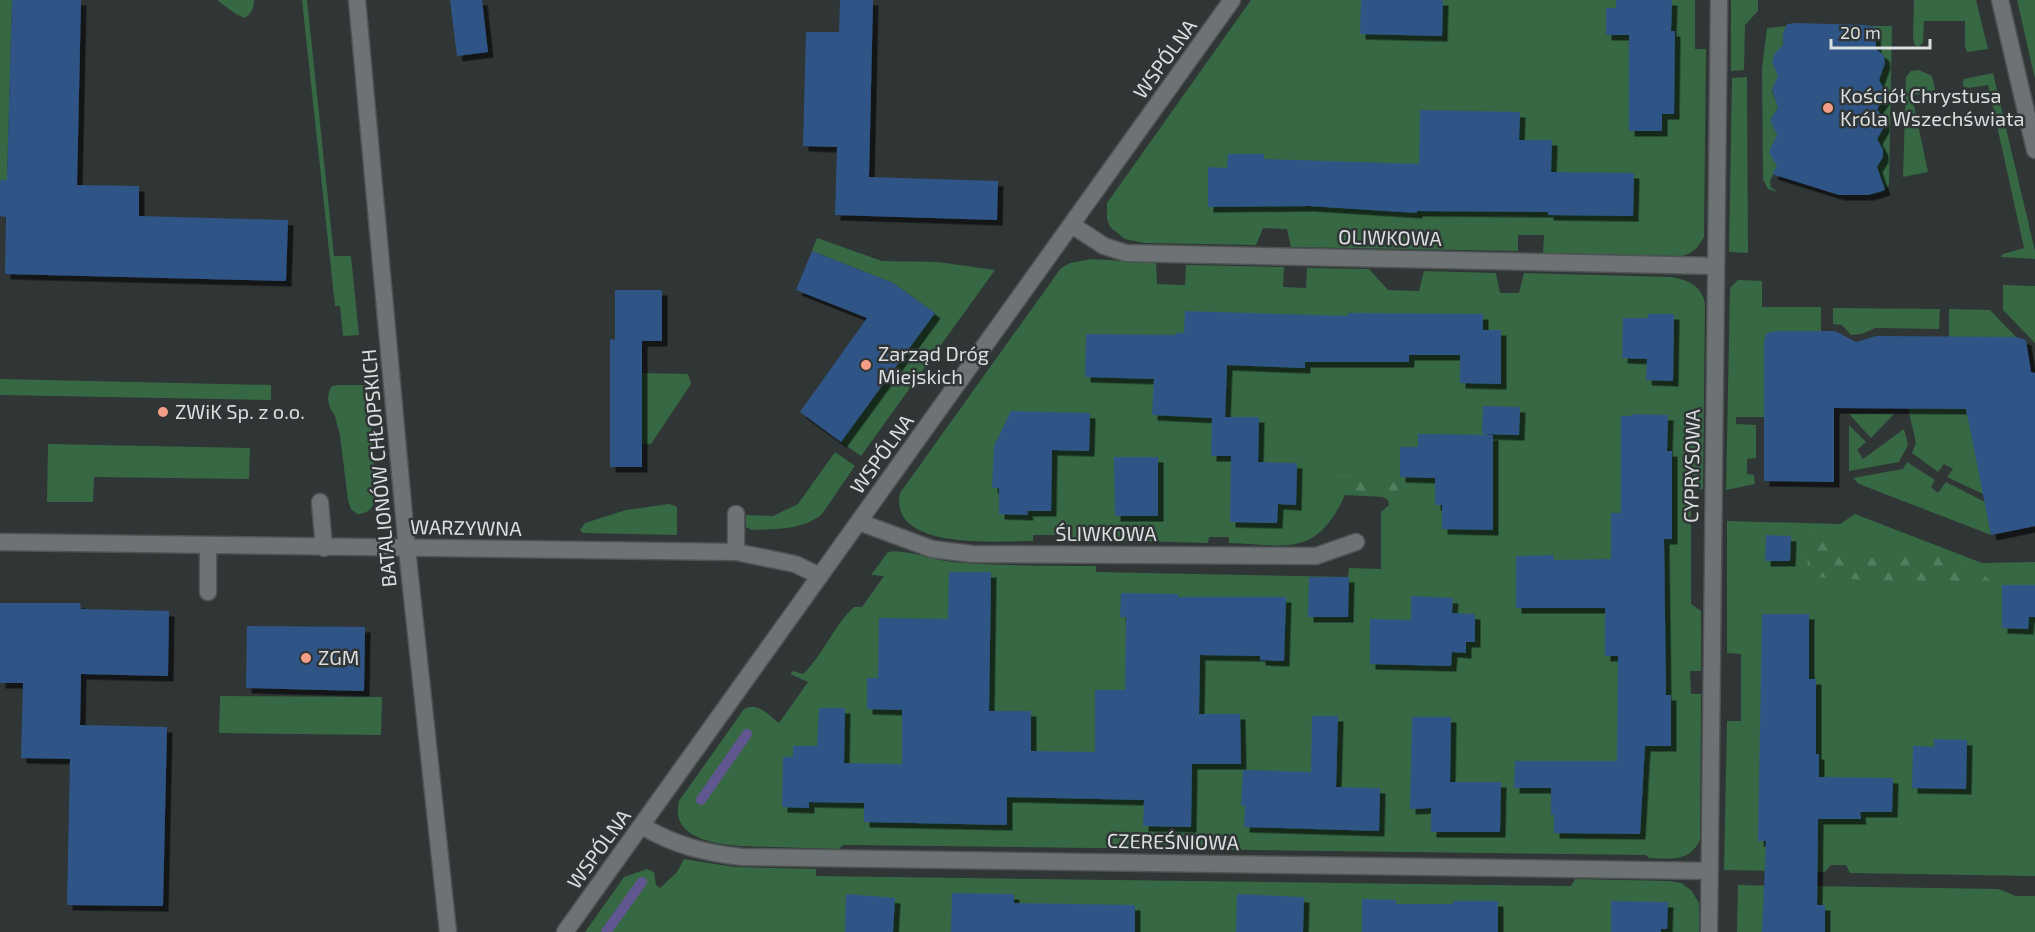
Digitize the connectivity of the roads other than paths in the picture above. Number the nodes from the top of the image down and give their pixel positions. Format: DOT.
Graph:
graph roads {
  1 [pos="357,0"];
  2 [pos="1232,0"];
  3 [pos="1719,0"];
  4 [pos="2000,0"];
  5 [pos="2035,150"];
  6 [pos="1071,225"];
  7 [pos="1715,266"];
  8 [pos="320,502"];
  9 [pos="736,514"];
  10 [pos="859,522"];
  11 [pos="0,542"];
  12 [pos="1356,542"];
  13 [pos="208,546"];
  14 [pos="324,548"];
  15 [pos="407,549"];
  16 [pos="736,552"];
  17 [pos="820,576"];
  18 [pos="208,592"];
  19 [pos="642,826"];
  20 [pos="1710,871"];
  21 [pos="448,932"];
  22 [pos="566,932"];
  23 [pos="1709,932"];
  1 -- 15 [label="street, BATALIONÓW CHŁOPSKICH"];
  2 -- 6 [label="street, WSPÓLNA"];
  3 -- 7 [label="street, CYPRYSOWA"];
  4 -- 5 [label="street"];
  6 -- 7 [label="street, OLIWKOWA"];
  6 -- 10 [label="street, WSPÓLNA"];
  7 -- 20 [label="street, CYPRYSOWA"];
  8 -- 14 [label="street"];
  9 -- 16 [label="street"];
  10 -- 12 [label="street, ŚLIWKOWA"];
  10 -- 17 [label="street, WSPÓLNA"];
  11 -- 13 [label="street, WARZYWNA"];
  13 -- 14 [label="street, WARZYWNA"];
  13 -- 18 [label="street"];
  14 -- 15 [label="street, WARZYWNA"];
  15 -- 16 [label="street, WARZYWNA"];
  15 -- 21 [label="street, BATALIONÓW CHŁOPSKICH"];
  16 -- 17 [label="street, WARZYWNA"];
  17 -- 19 [label="street, WSPÓLNA"];
  19 -- 20 [label="street, CZEREŚNIOWA"];
  19 -- 22 [label="street, WSPÓLNA"];
  20 -- 23 [label="street, CYPRYSOWA"];
}
